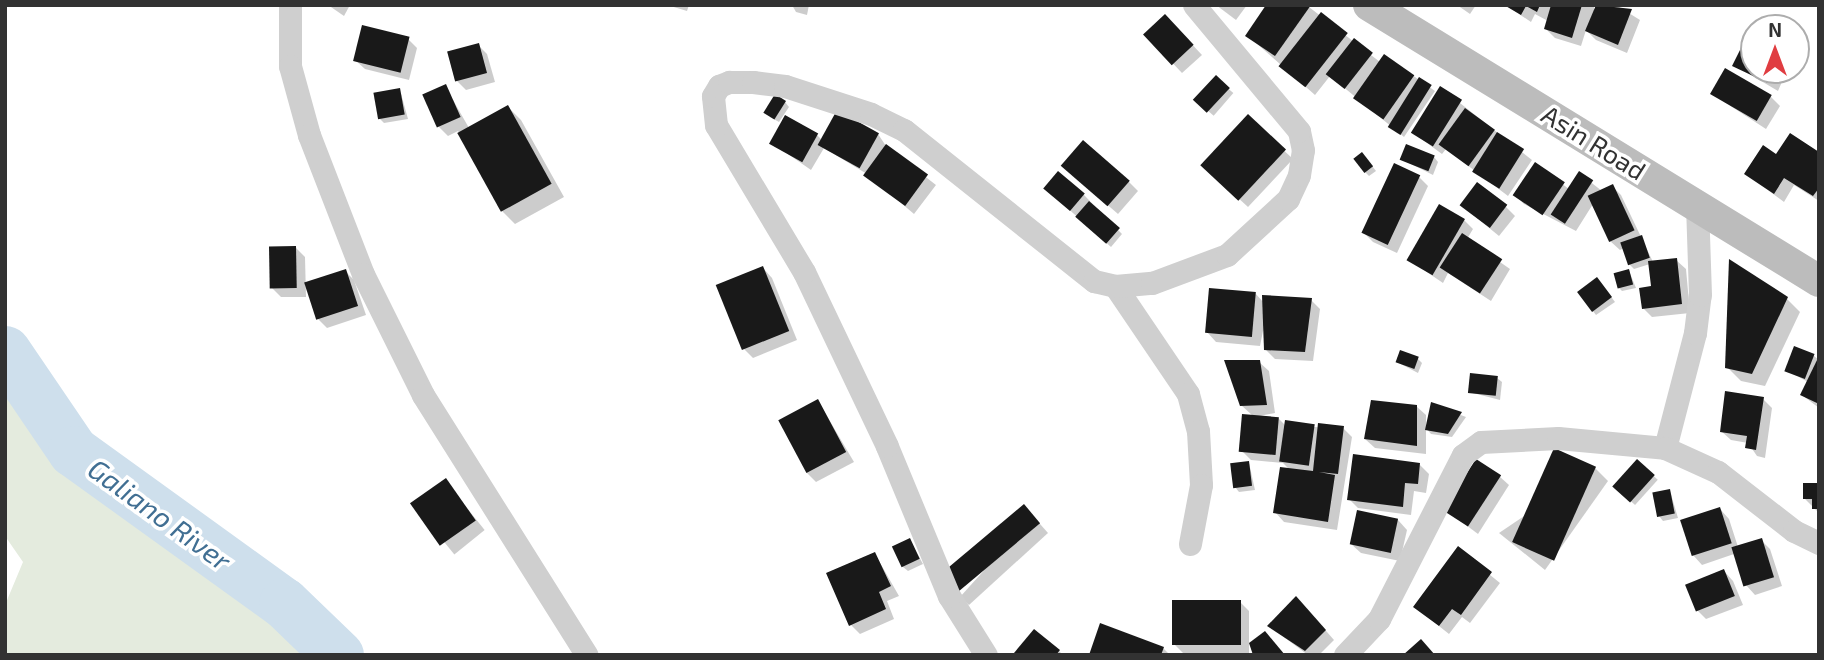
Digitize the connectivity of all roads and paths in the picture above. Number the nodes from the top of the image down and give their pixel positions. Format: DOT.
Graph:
graph roads {
  1 [pos="290,5"];
  2 [pos="1194,5"];
  3 [pos="1369,5"];
  4 [pos="1697,206"];
  5 [pos="1819,281"];
  6 [pos="1115,286"];
  7 [pos="1665,448"];
  8 [pos="1819,543"];
  9 [pos="1190,544"];
  10 [pos="587,655"];
  11 [pos="986,655"];
  12 [pos="1345,655"];
  1 -- 10 [label="street"];
  2 -- 6 [label="street"];
  3 -- 4 [label="main road, Asin Road"];
  4 -- 5 [label="main road, Asin Road"];
  4 -- 7 [label="street"];
  6 -- 9 [label="street"];
  6 -- 11 [label="street"];
  7 -- 8 [label="street"];
  7 -- 12 [label="street"];
}
